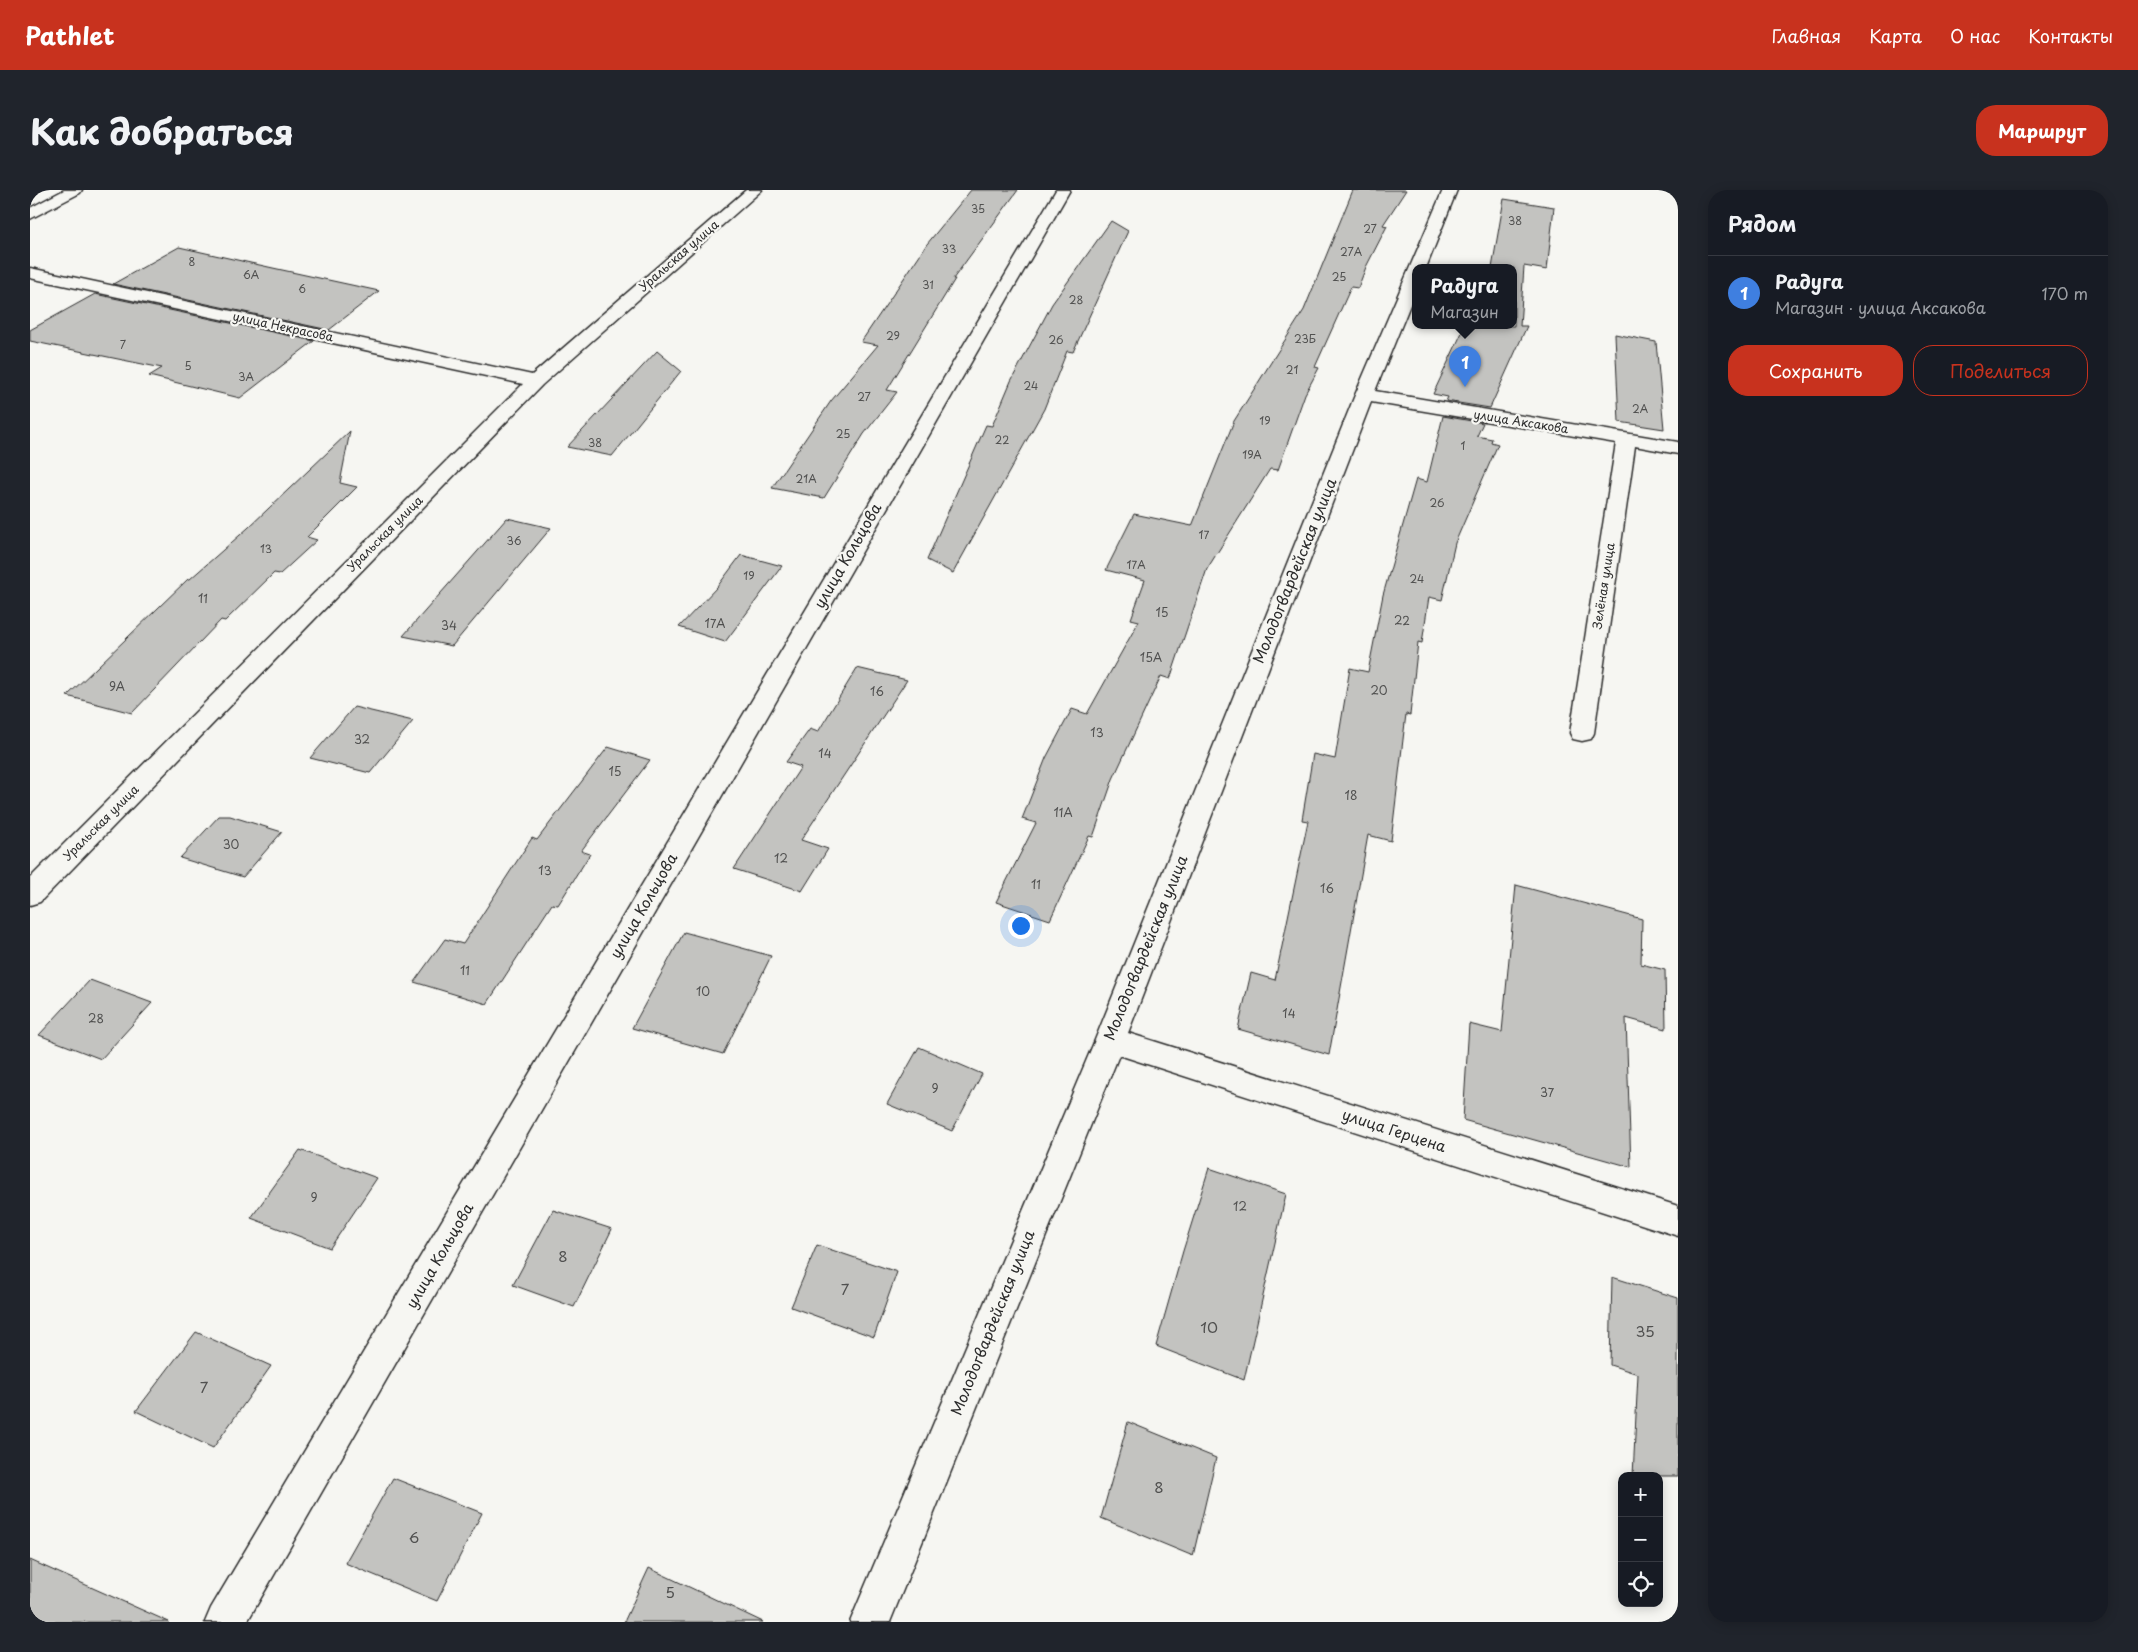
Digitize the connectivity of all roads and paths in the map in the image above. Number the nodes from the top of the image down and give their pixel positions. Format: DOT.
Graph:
graph roads {
  1 [pos="75,190"];
  2 [pos="755,190"];
  3 [pos="1063,190"];
  4 [pos="1450,190"];
  5 [pos="30,214"];
  6 [pos="1419,264"];
  7 [pos="30,273"];
  8 [pos="1412,282"];
  9 [pos="536,381"];
  10 [pos="1364,396"];
  11 [pos="1626,439"];
  12 [pos="1678,448"];
  13 [pos="1582,733"];
  14 [pos="30,895"];
  15 [pos="1110,1040"];
  16 [pos="1678,1220"];
  17 [pos="225,1622"];
  18 [pos="870,1622"];
  1 -- 5 [label="street"];
  2 -- 9 [label="street, Уральская улица"];
  3 -- 17 [label="street, улица Кольцова"];
  4 -- 6 [label="street, Молодогвардейская улица"];
  7 -- 9 [label="street, улица Некрасова"];
  8 -- 10 [label="street, Молодогвардейская улица"];
  9 -- 14 [label="street, Уральская улица"];
  10 -- 11 [label="street, улица Аксакова"];
  10 -- 15 [label="street, Молодогвардейская улица"];
  11 -- 12 [label="street, улица Аксакова"];
  11 -- 13 [label="street, Зелёная улица"];
  15 -- 16 [label="street, улица Герцена"];
  15 -- 18 [label="street, Молодогвардейская улица"];
}
